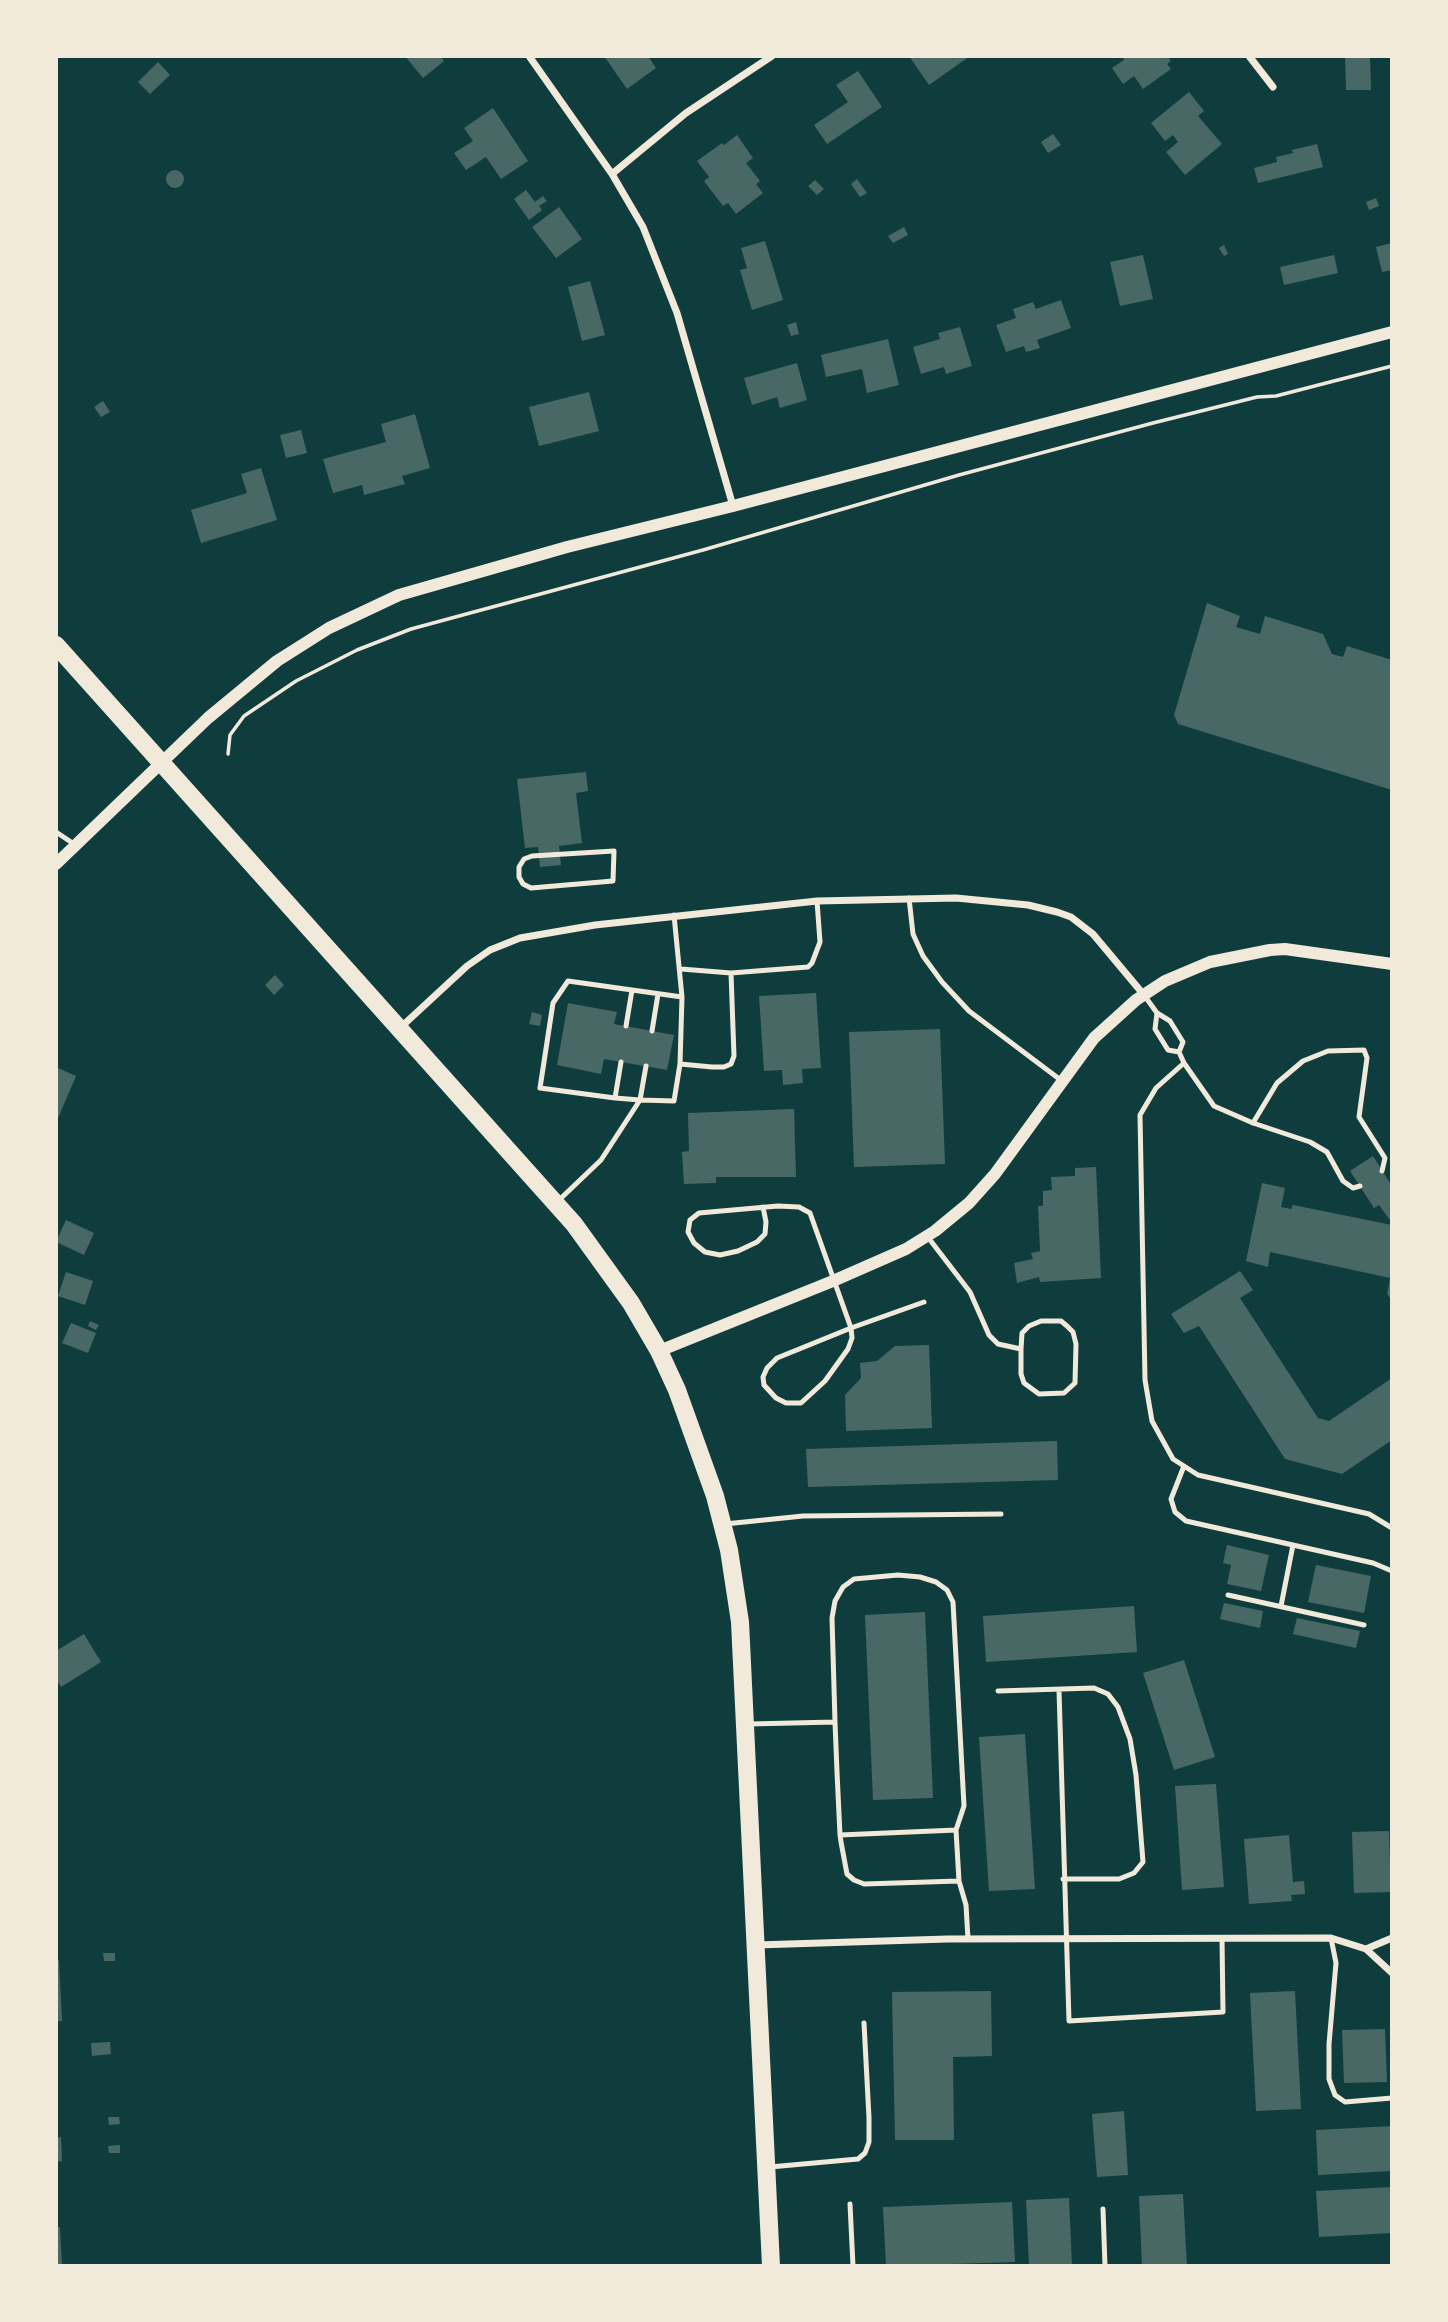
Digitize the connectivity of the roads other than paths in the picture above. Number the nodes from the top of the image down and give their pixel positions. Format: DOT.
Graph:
graph roads {
  1 [pos="529,56"];
  2 [pos="772,56"];
  3 [pos="1249,56"];
  4 [pos="1273,87"];
  5 [pos="612,174"];
  6 [pos="1392,332"];
  7 [pos="733,506"];
  8 [pos="56,645"];
  9 [pos="161,762"];
  10 [pos="56,832"];
  11 [pos="76,845"];
  12 [pos="614,851"];
  13 [pos="56,864"];
  14 [pos="909,898"];
  15 [pos="817,901"];
  16 [pos="674,915"];
  17 [pos="1392,964"];
  18 [pos="681,969"];
  19 [pos="730,972"];
  20 [pos="632,990"];
  21 [pos="658,994"];
  22 [pos="1144,995"];
  23 [pos="682,997"];
  24 [pos="1157,1013"];
  25 [pos="626,1026"];
  26 [pos="399,1028"];
  27 [pos="652,1031"];
  28 [pos="1179,1052"];
  29 [pos="621,1062"];
  30 [pos="1184,1063"];
  31 [pos="681,1064"];
  32 [pos="646,1066"];
  33 [pos="1063,1082"];
  34 [pos="615,1098"];
  35 [pos="640,1100"];
  36 [pos="1253,1123"];
  37 [pos="1382,1171"];
  38 [pos="1360,1186"];
  39 [pos="556,1203"];
  40 [pos="762,1207"];
  41 [pos="927,1236"];
  42 [pos="833,1281"];
  43 [pos="924,1302"];
  44 [pos="850,1328"];
  45 [pos="1021,1349"];
  46 [pos="659,1351"];
  47 [pos="1184,1466"];
  48 [pos="1001,1514"];
  49 [pos="722,1524"];
  50 [pos="1392,1528"];
  51 [pos="1293,1545"];
  52 [pos="1392,1571"];
  53 [pos="1228,1595"];
  54 [pos="1281,1606"];
  55 [pos="1364,1625"];
  56 [pos="998,1690"];
  57 [pos="1059,1690"];
  58 [pos="835,1722"];
  59 [pos="746,1724"];
  60 [pos="957,1830"];
  61 [pos="840,1835"];
  62 [pos="1063,1879"];
  63 [pos="959,1881"];
  64 [pos="1222,1938"];
  65 [pos="1331,1938"];
  66 [pos="1392,1938"];
  67 [pos="968,1939"];
  68 [pos="1066,1939"];
  69 [pos="757,1945"];
  70 [pos="1366,1949"];
  71 [pos="1392,1973"];
  72 [pos="864,2023"];
  73 [pos="1392,2098"];
  74 [pos="767,2168"];
  75 [pos="850,2204"];
  76 [pos="1103,2209"];
  77 [pos="771,2266"];
  78 [pos="853,2266"];
  79 [pos="1105,2266"];
  1 -- 5 [label="street"];
  2 -- 5 [label="street"];
  3 -- 4 [label="street"];
  5 -- 7 [label="street"];
  6 -- 7 [label="street"];
  7 -- 9 [label="street"];
  8 -- 9 [label="main road"];
  9 -- 11 [label="street"];
  9 -- 26 [label="main road"];
  10 -- 11 [label="lane"];
  11 -- 13 [label="street"];
  12 -- 12 [label="lane"];
  14 -- 15 [label="street"];
  14 -- 22 [label="street"];
  14 -- 33 [label="lane"];
  15 -- 16 [label="street"];
  15 -- 19 [label="lane"];
  16 -- 18 [label="lane"];
  16 -- 26 [label="street"];
  17 -- 22 [label="street"];
  18 -- 19 [label="lane"];
  18 -- 23 [label="lane"];
  19 -- 31 [label="lane"];
  20 -- 21 [label="lane"];
  20 -- 25 [label="lane"];
  20 -- 34 [label="lane"];
  21 -- 23 [label="lane"];
  21 -- 27 [label="lane"];
  22 -- 24 [label="lane"];
  22 -- 33 [label="street"];
  23 -- 31 [label="lane"];
  24 -- 28 [label="lane"];
  24 -- 28 [label="lane"];
  26 -- 39 [label="main road"];
  28 -- 30 [label="lane"];
  29 -- 34 [label="lane"];
  30 -- 36 [label="lane"];
  30 -- 47 [label="lane"];
  31 -- 35 [label="lane"];
  32 -- 35 [label="lane"];
  33 -- 41 [label="street"];
  34 -- 35 [label="lane"];
  35 -- 39 [label="lane"];
  36 -- 37 [label="lane"];
  36 -- 38 [label="lane"];
  39 -- 46 [label="main road"];
  40 -- 40 [label="lane"];
  40 -- 42 [label="lane"];
  41 -- 42 [label="street"];
  41 -- 45 [label="lane"];
  42 -- 44 [label="lane"];
  42 -- 46 [label="street"];
  43 -- 44 [label="lane"];
  44 -- 44 [label="lane"];
  45 -- 45 [label="lane"];
  46 -- 49 [label="main road"];
  47 -- 50 [label="lane"];
  47 -- 51 [label="lane"];
  48 -- 49 [label="lane"];
  49 -- 59 [label="main road"];
  51 -- 52 [label="lane"];
  51 -- 54 [label="lane"];
  53 -- 54 [label="lane"];
  54 -- 55 [label="lane"];
  56 -- 57 [label="lane"];
  57 -- 62 [label="lane"];
  57 -- 62 [label="lane"];
  58 -- 59 [label="lane"];
  58 -- 60 [label="lane"];
  58 -- 61 [label="lane"];
  59 -- 69 [label="main road"];
  60 -- 61 [label="lane"];
  60 -- 63 [label="lane"];
  61 -- 63 [label="lane"];
  62 -- 68 [label="lane"];
  63 -- 67 [label="lane"];
  64 -- 65 [label="street"];
  64 -- 68 [label="street"];
  64 -- 68 [label="lane"];
  65 -- 70 [label="street"];
  65 -- 73 [label="lane"];
  66 -- 70 [label="street"];
  67 -- 68 [label="street"];
  67 -- 69 [label="street"];
  69 -- 74 [label="main road"];
  70 -- 71 [label="street"];
  72 -- 74 [label="lane"];
  74 -- 77 [label="main road"];
  75 -- 78 [label="lane"];
  76 -- 79 [label="lane"];
}
